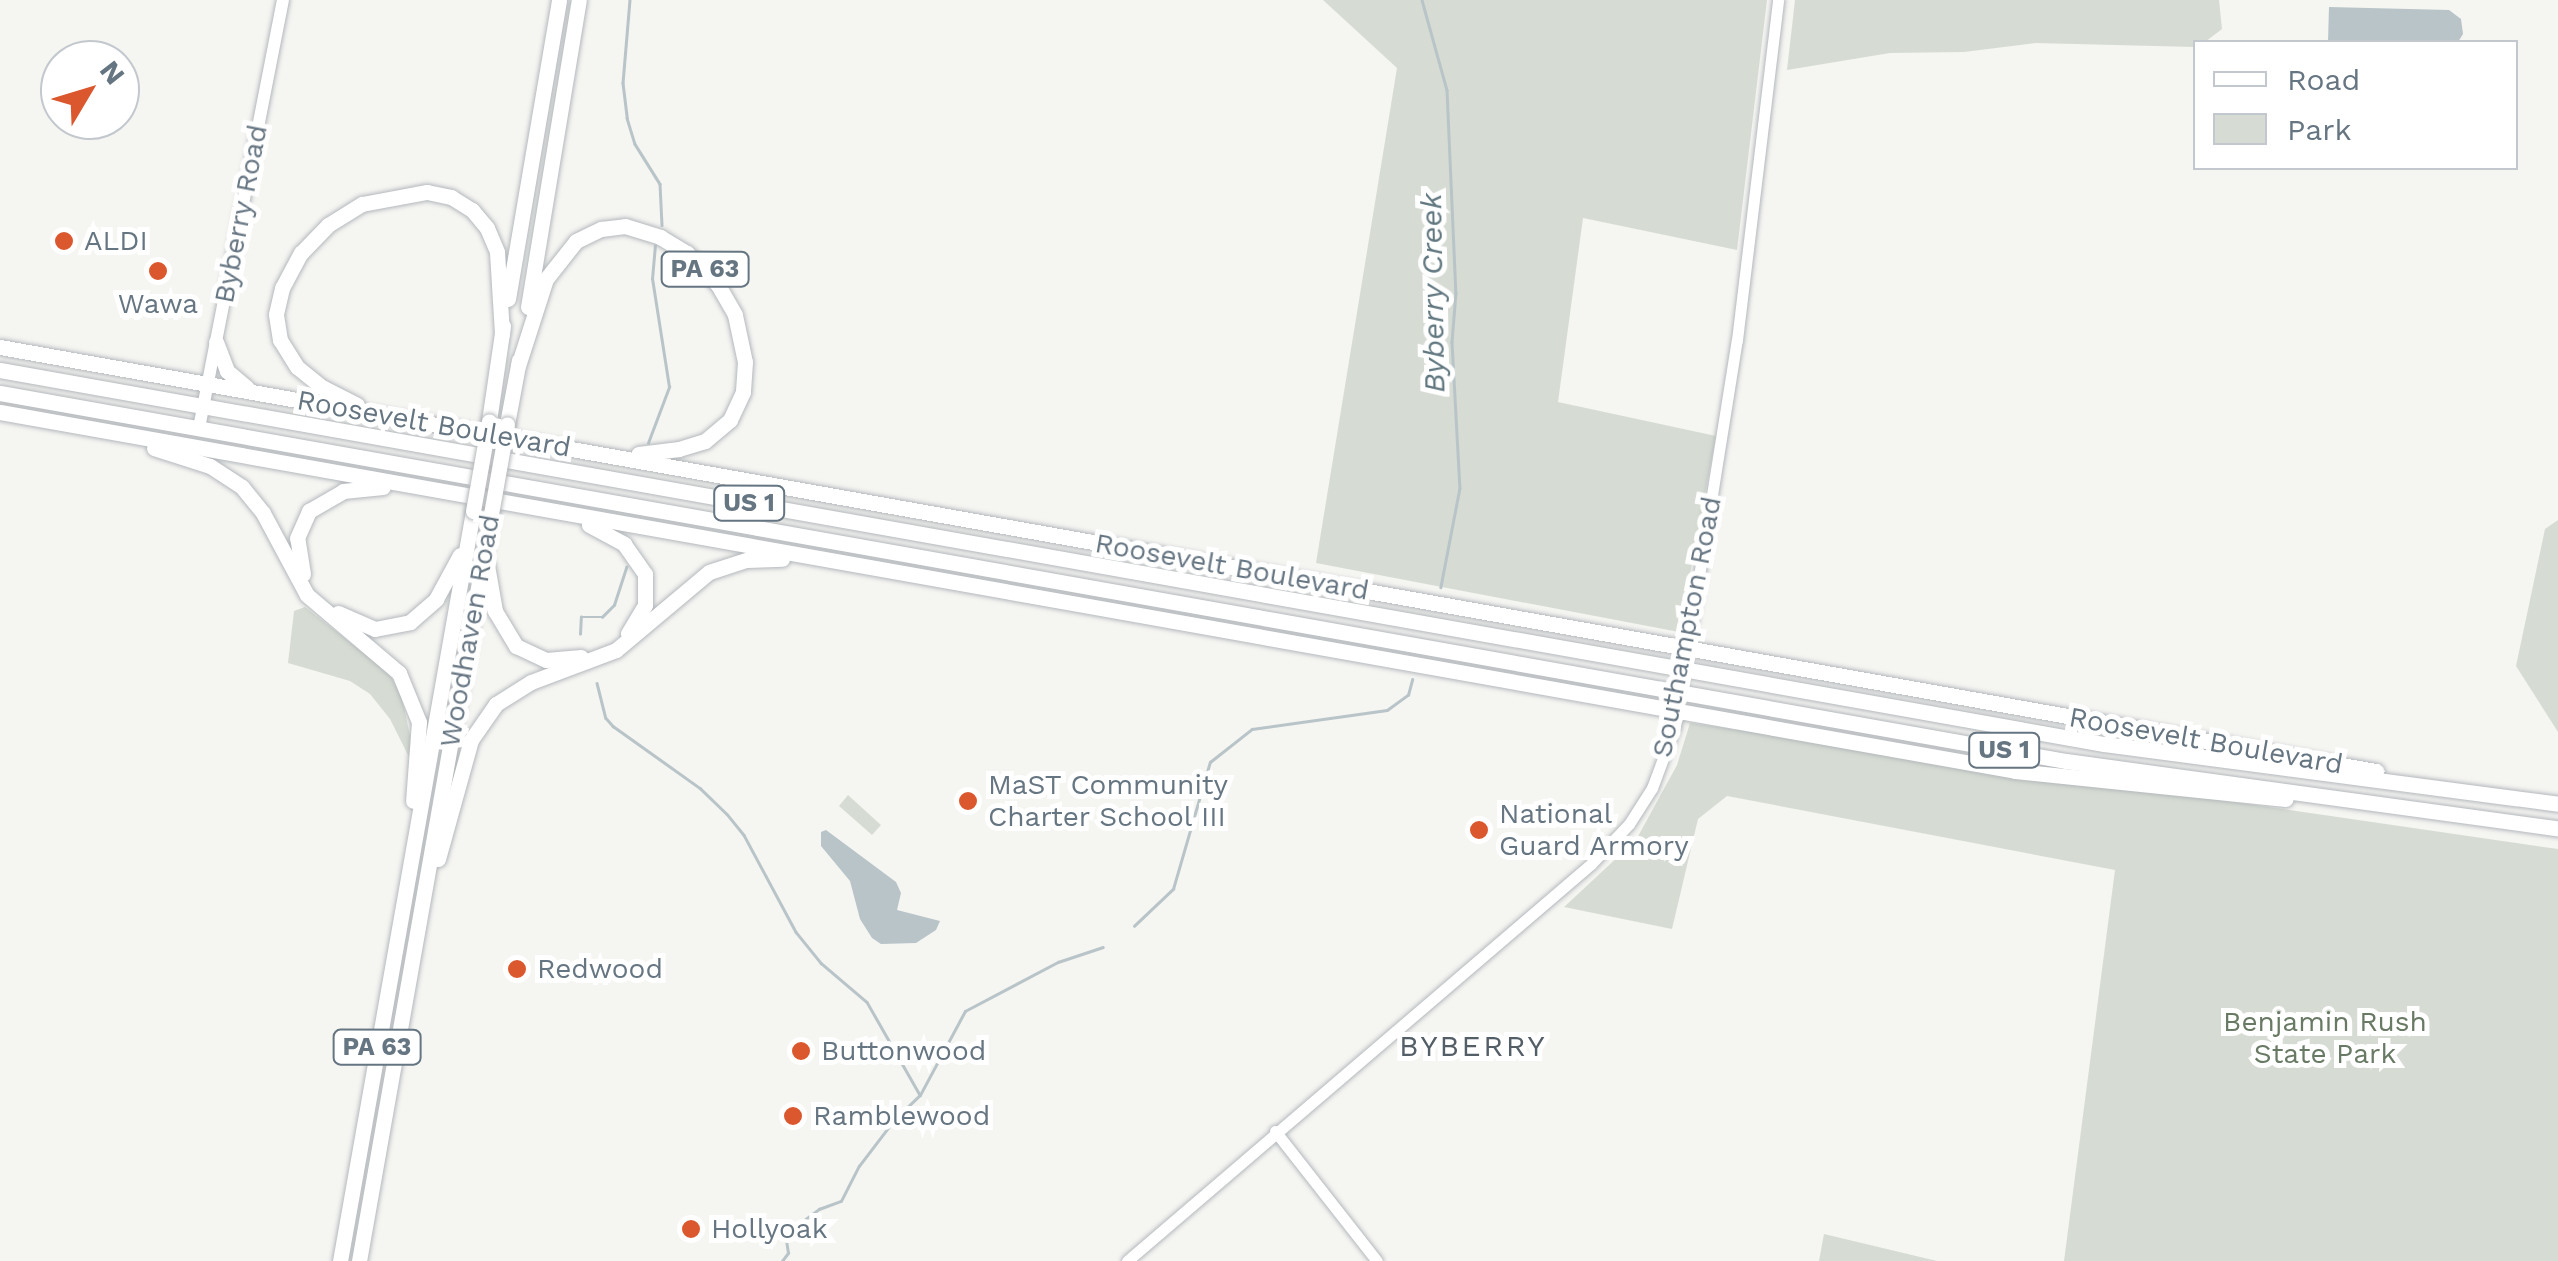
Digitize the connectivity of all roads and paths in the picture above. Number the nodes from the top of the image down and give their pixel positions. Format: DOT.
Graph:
graph roads {
  1 [pos="282,0"];
  2 [pos="559,0"];
  3 [pos="579,0"];
  4 [pos="1778,0"];
  5 [pos="502,334"];
  6 [pos="216,342"];
  7 [pos="0,347"];
  8 [pos="518,366"];
  9 [pos="0,370"];
  10 [pos="208,384"];
  11 [pos="254,392"];
  12 [pos="0,393"];
  13 [pos="204,406"];
  14 [pos="370,411"];
  15 [pos="0,412"];
  16 [pos="199,428"];
  17 [pos="103,430"];
  18 [pos="619,455"];
  19 [pos="403,486"];
  20 [pos="627,504"];
  21 [pos="567,516"];
  22 [pos="468,538"];
  23 [pos="487,538"];
  24 [pos="704,538"];
  25 [pos="827,560"];
  26 [pos="1365,590"];
  27 [pos="1462,630"];
  28 [pos="1687,648"];
  29 [pos="1459,653"];
  30 [pos="1370,656"];
  31 [pos="1684,670"];
  32 [pos="1680,692"];
  33 [pos="1677,711"];
  34 [pos="2462,791"];
  35 [pos="2330,800"];
  36 [pos="2558,804"];
  37 [pos="2558,828"];
  38 [pos="413,833"];
  39 [pos="420,910"];
  40 [pos="1275,1132"];
  41 [pos="340,1261"];
  42 [pos="359,1261"];
  43 [pos="1126,1261"];
  44 [pos="1377,1261"];
  1 -- 6 [label="main road, Byberry Road"];
  2 -- 5 [label="highway, Woodhaven Road"];
  3 -- 8 [label="highway, Woodhaven Road"];
  4 -- 28 [label="street, Southampton Road"];
  5 -- 14 [label="highway"];
  5 -- 22 [label="highway, Woodhaven Road, bridge"];
  6 -- 10 [label="main road, Byberry Road"];
  6 -- 11 [label="highway"];
  7 -- 10 [label="highway, Roosevelt Boulevard / US 1"];
  8 -- 18 [label="highway, PA 63"];
  8 -- 23 [label="highway, Woodhaven Road / PA 63, bridge"];
  9 -- 13 [label="highway, Roosevelt Boulevard / US 1"];
  10 -- 11 [label="highway, Roosevelt Boulevard / US 1"];
  10 -- 13 [label="main road, Byberry Road"];
  11 -- 14 [label="highway, Roosevelt Boulevard / US 1"];
  12 -- 16 [label="highway, Roosevelt Boulevard / US 1"];
  13 -- 16 [label="main road, Byberry Road"];
  13 -- 27 [label="highway, Roosevelt Boulevard / US 1"];
  14 -- 18 [label="highway, Roosevelt Boulevard / US 1"];
  15 -- 17 [label="highway, Roosevelt Boulevard / US 1"];
  16 -- 20 [label="highway, Roosevelt Boulevard / US 1"];
  17 -- 19 [label="highway, Roosevelt Boulevard / US 1"];
  17 -- 38 [label="highway, PA 63"];
  18 -- 26 [label="highway, Roosevelt Boulevard / US 1"];
  19 -- 21 [label="highway, Roosevelt Boulevard / US 1"];
  19 -- 22 [label="highway"];
  20 -- 24 [label="highway"];
  20 -- 29 [label="highway, Roosevelt Boulevard / US 1"];
  21 -- 23 [label="highway"];
  21 -- 24 [label="highway, Roosevelt Boulevard / US 1"];
  22 -- 38 [label="highway, Woodhaven Road"];
  23 -- 39 [label="highway, Woodhaven Road / PA 63"];
  24 -- 25 [label="highway, Roosevelt Boulevard / US 1"];
  25 -- 30 [label="highway, Roosevelt Boulevard / US 1"];
  25 -- 39 [label="highway"];
  26 -- 27 [label="highway"];
  26 -- 28 [label="highway, Roosevelt Boulevard / US 1"];
  27 -- 31 [label="highway, Roosevelt Boulevard / US 1"];
  28 -- 31 [label="street, Southampton Road"];
  28 -- 34 [label="highway, Roosevelt Boulevard / US 1"];
  29 -- 30 [label="highway"];
  29 -- 32 [label="highway, Roosevelt Boulevard / US 1"];
  30 -- 33 [label="highway, Roosevelt Boulevard / US 1"];
  31 -- 32 [label="street, Southampton Road"];
  31 -- 34 [label="highway, Roosevelt Boulevard / US 1"];
  32 -- 33 [label="street, Southampton Road"];
  32 -- 35 [label="highway, Roosevelt Boulevard / US 1"];
  33 -- 35 [label="highway, Roosevelt Boulevard / US 1"];
  33 -- 40 [label="street, Southampton Road"];
  34 -- 36 [label="highway, Roosevelt Boulevard / US 1"];
  35 -- 37 [label="highway, Roosevelt Boulevard / US 1"];
  38 -- 41 [label="highway, Woodhaven Road / PA 63"];
  39 -- 42 [label="highway, Woodhaven Road / PA 63"];
  40 -- 43 [label="street, Southampton Road"];
  40 -- 44 [label="street"];
}
